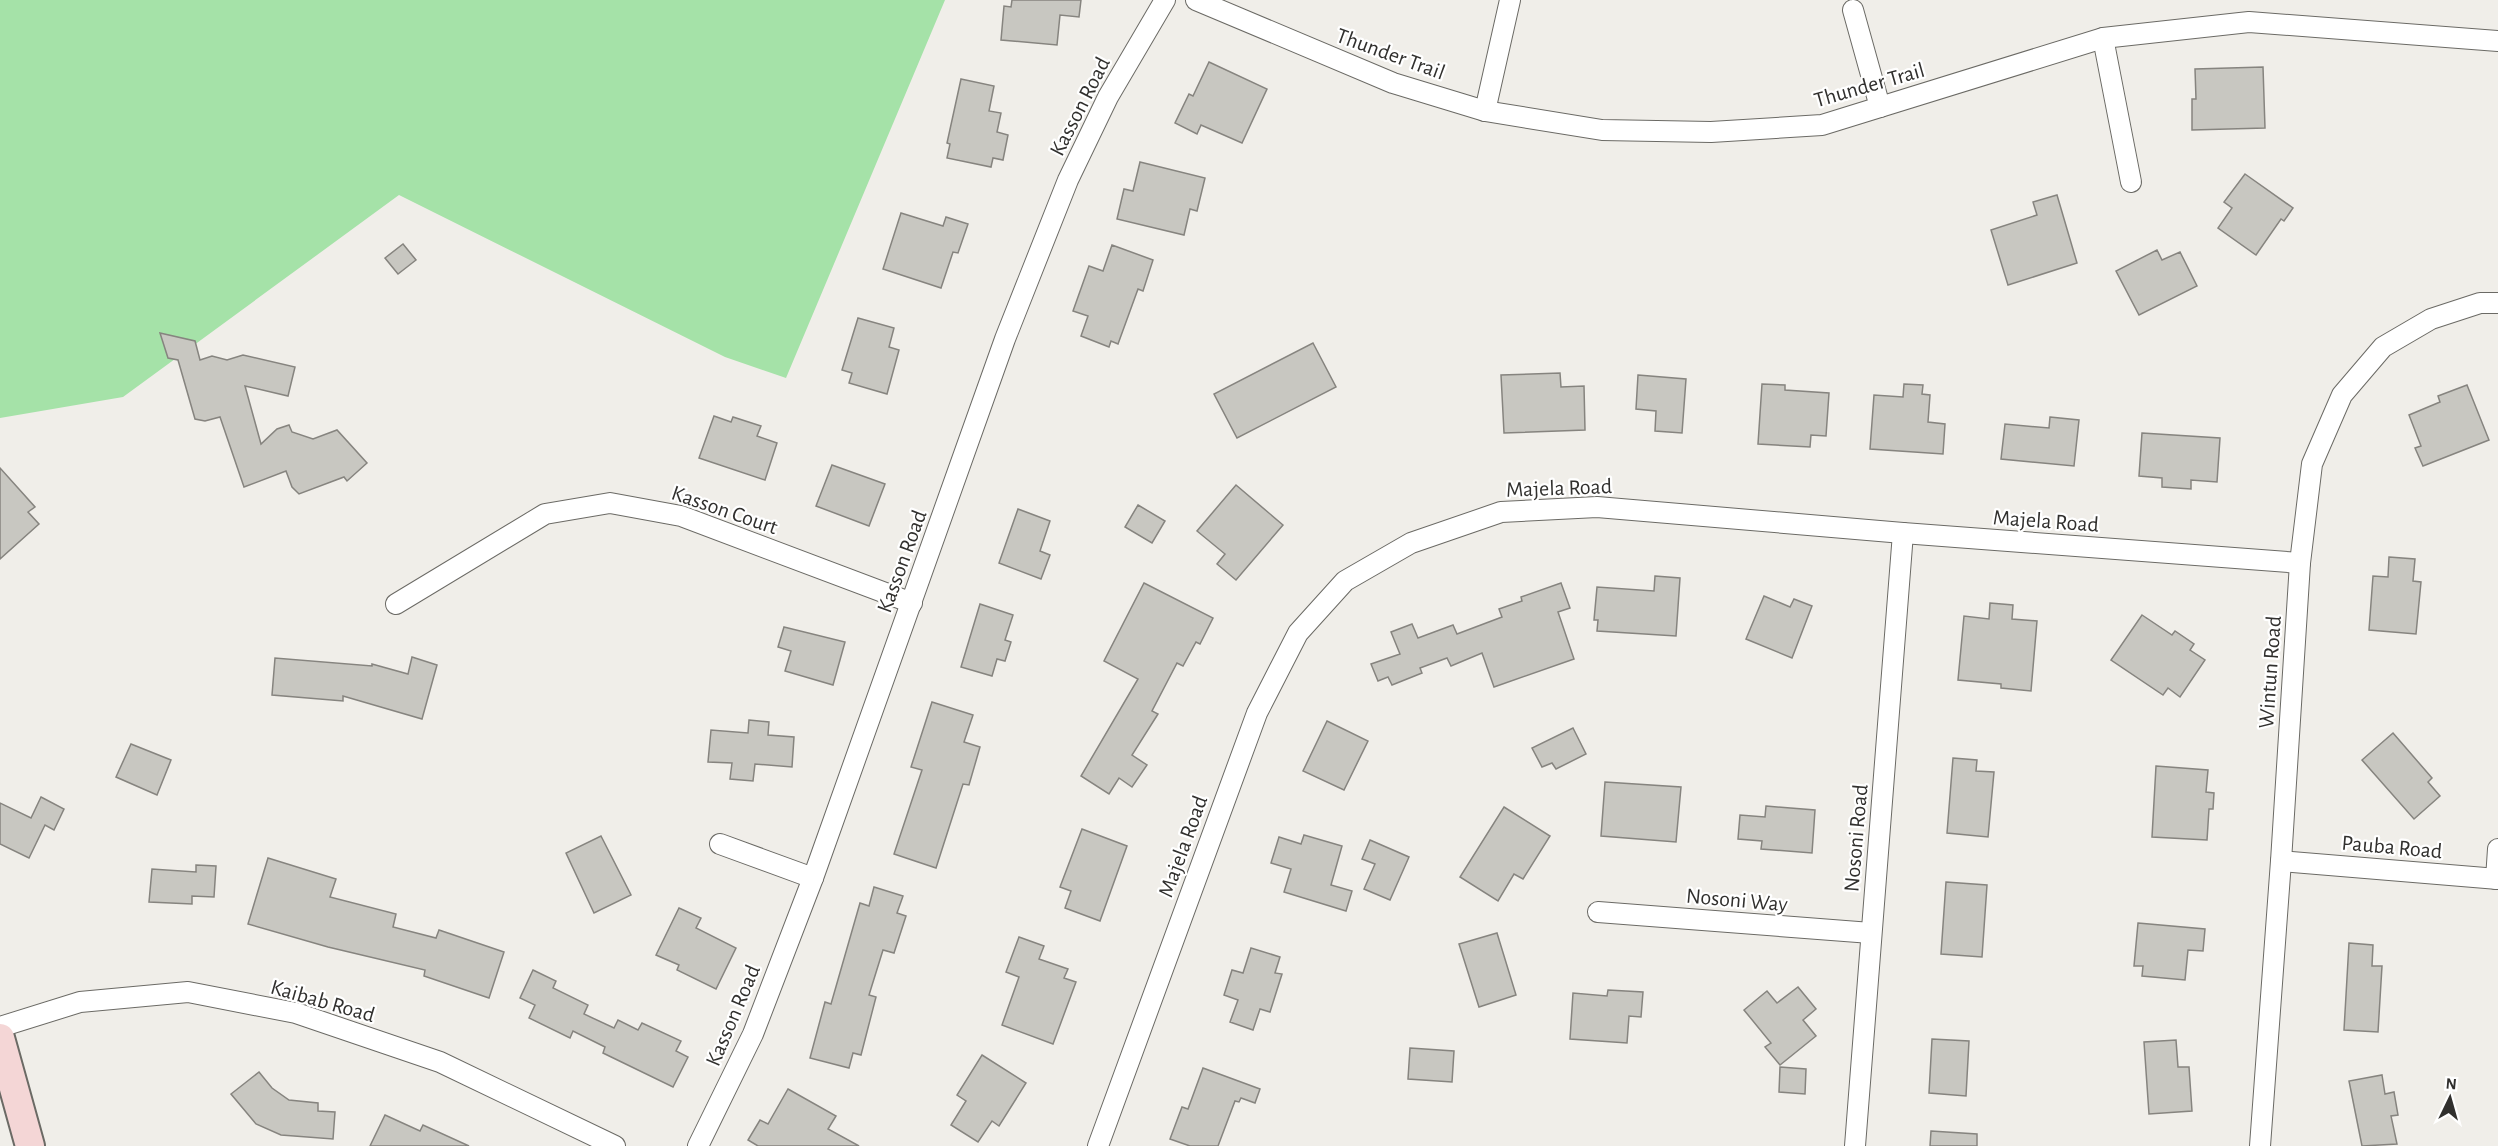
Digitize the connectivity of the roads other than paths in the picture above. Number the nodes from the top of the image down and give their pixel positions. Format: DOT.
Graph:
graph roads {
  1 [pos="1166,0"];
  2 [pos="1196,0"];
  3 [pos="1510,0"];
  4 [pos="1853,10"];
  5 [pos="2103,38"];
  6 [pos="2498,41"];
  7 [pos="1880,107"];
  8 [pos="1485,111"];
  9 [pos="2132,182"];
  10 [pos="2498,303"];
  11 [pos="1903,533"];
  12 [pos="2300,563"];
  13 [pos="912,603"];
  14 [pos="396,604"];
  15 [pos="720,844"];
  16 [pos="2498,849"];
  17 [pos="2282,861"];
  18 [pos="813,878"];
  19 [pos="2497,879"];
  20 [pos="1598,912"];
  21 [pos="1871,933"];
  22 [pos="0,1027"];
  23 [pos="0,1038"];
  24 [pos="30,1146"];
  25 [pos="615,1146"];
  26 [pos="698,1146"];
  27 [pos="1098,1146"];
  28 [pos="1855,1146"];
  29 [pos="2260,1146"];
  1 -- 13 [label="street, Kasson Road"];
  2 -- 8 [label="street, Thunder Trail"];
  3 -- 8 [label="street"];
  4 -- 7 [label="street"];
  5 -- 6 [label="street, Thunder Trail"];
  5 -- 7 [label="street, Thunder Trail"];
  5 -- 9 [label="street"];
  7 -- 8 [label="street, Thunder Trail"];
  10 -- 12 [label="street, Wintun Road"];
  11 -- 12 [label="street, Majela Road"];
  11 -- 21 [label="street, Nosoni Road"];
  11 -- 27 [label="street, Majela Road"];
  12 -- 17 [label="street, Wintun Road"];
  13 -- 14 [label="street, Kasson Court"];
  13 -- 18 [label="street, Kasson Road"];
  15 -- 18 [label="street"];
  16 -- 19 [label="street"];
  17 -- 19 [label="street, Pauba Road"];
  17 -- 29 [label="street, Wintun Road"];
  18 -- 26 [label="street, Kasson Road"];
  20 -- 21 [label="street, Nosoni Way"];
  21 -- 28 [label="street, Nosoni Road"];
  22 -- 25 [label="street, Kaibab Road"];
  23 -- 24 [label="street"];
}
